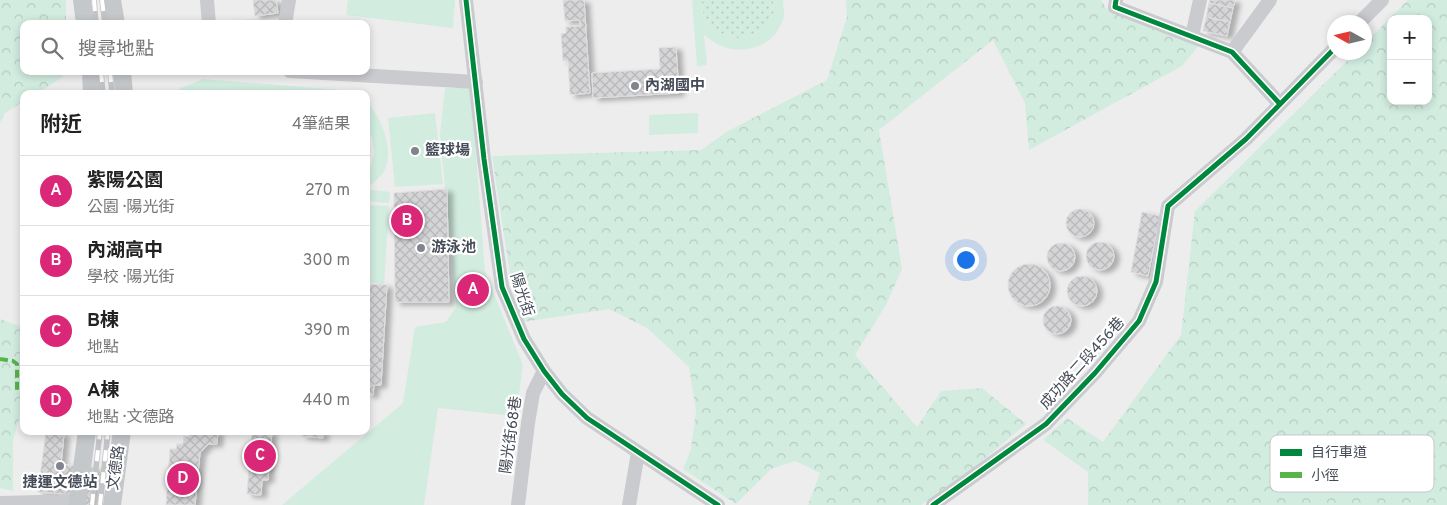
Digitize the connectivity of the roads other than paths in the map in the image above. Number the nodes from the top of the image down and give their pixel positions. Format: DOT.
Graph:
graph roads {
  1 [pos="82,0"];
  2 [pos="112,0"];
  3 [pos="207,0"];
  4 [pos="288,0"];
  5 [pos="466,0"];
  6 [pos="1200,0"];
  7 [pos="1270,0"];
  8 [pos="1382,0"];
  9 [pos="1115,4"];
  10 [pos="1367,15"];
  11 [pos="84,20"];
  12 [pos="115,20"];
  13 [pos="209,20"];
  14 [pos="286,20"];
  15 [pos="1192,36"];
  16 [pos="1232,52"];
  17 [pos="1327,56"];
  18 [pos="91,75"];
  19 [pos="122,75"];
  20 [pos="358,75"];
  21 [pos="476,82"];
  22 [pos="92,90"];
  23 [pos="124,90"];
  24 [pos="1280,104"];
  25 [pos="544,371"];
  26 [pos="86,435"];
  27 [pos="121,435"];
  28 [pos="638,453"];
  29 [pos="0,503"];
  30 [pos="77,503"];
  31 [pos="112,505"];
  32 [pos="518,505"];
  33 [pos="629,505"];
  34 [pos="718,505"];
  35 [pos="933,505"];
  1 -- 11 [label="main road"];
  2 -- 12 [label="main road"];
  3 -- 13 [label="street"];
  4 -- 14 [label="street"];
  5 -- 21 [label="street, 陽光街"];
  6 -- 15 [label="street"];
  7 -- 16 [label="street"];
  8 -- 10 [label="street"];
  9 -- 15 [label="street"];
  15 -- 16 [label="street"];
  16 -- 24 [label="street"];
  17 -- 24 [label="street, 成功路二段456巷"];
  18 -- 22 [label="main road"];
  19 -- 23 [label="main road"];
  20 -- 21 [label="street"];
  21 -- 25 [label="street, 陽光街"];
  24 -- 35 [label="street, 成功路二段456巷"];
  25 -- 28 [label="street, 陽光街"];
  25 -- 32 [label="street, 陽光街68巷"];
  26 -- 30 [label="main road"];
  27 -- 31 [label="main road, 文德路"];
  28 -- 33 [label="street"];
  28 -- 34 [label="street, 陽光街"];
  29 -- 30 [label="street"];
}
